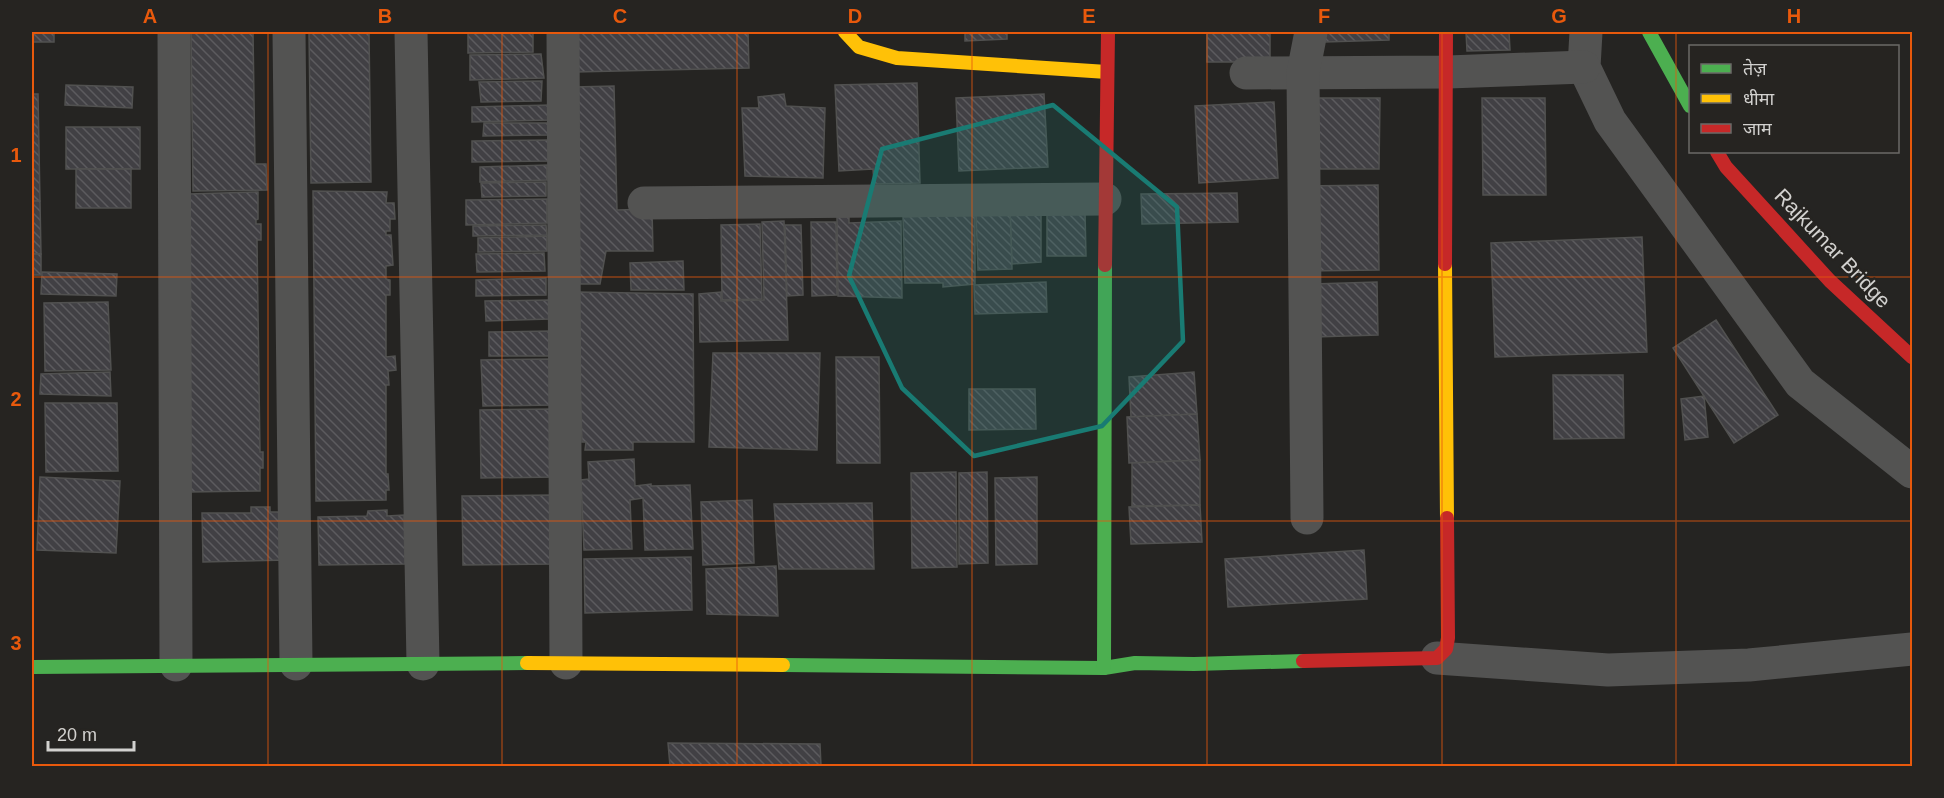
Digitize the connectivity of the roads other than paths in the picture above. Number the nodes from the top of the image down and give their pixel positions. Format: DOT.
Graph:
graph roads {
  1 [pos="174,32"];
  2 [pos="289,32"];
  3 [pos="411,32"];
  4 [pos="563,32"];
  5 [pos="845,32"];
  6 [pos="1108,32"];
  7 [pos="1311,32"];
  8 [pos="1446,32"];
  9 [pos="1586,32"];
  10 [pos="1649,32"];
  11 [pos="1584,67"];
  12 [pos="1107,72"];
  13 [pos="1448,72"];
  14 [pos="1246,73"];
  15 [pos="1303,73"];
  16 [pos="1689,104"];
  17 [pos="1718,153"];
  18 [pos="1105,199"];
  19 [pos="644,203"];
  20 [pos="1912,357"];
  21 [pos="1912,472"];
  22 [pos="1306,518"];
  23 [pos="1912,649"];
  24 [pos="1437,658"];
  25 [pos="566,663"];
  26 [pos="296,664"];
  27 [pos="423,664"];
  28 [pos="176,665"];
  29 [pos="32,667"];
  30 [pos="1104,668"];
  1 -- 28 [label="street"];
  2 -- 26 [label="street"];
  3 -- 27 [label="street"];
  4 -- 25 [label="street"];
  5 -- 12 [label="street"];
  6 -- 12 [label="street"];
  7 -- 15 [label="street"];
  8 -- 13 [label="street"];
  9 -- 11 [label="street"];
  10 -- 16 [label="street"];
  11 -- 13 [label="street"];
  11 -- 21 [label="street"];
  12 -- 18 [label="street"];
  13 -- 15 [label="street"];
  13 -- 24 [label="street"];
  14 -- 15 [label="street"];
  15 -- 22 [label="street"];
  17 -- 20 [label="street, Rajkumar Bridge"];
  18 -- 19 [label="street"];
  18 -- 30 [label="street"];
  23 -- 24 [label="street"];
  24 -- 30 [label="street"];
  25 -- 27 [label="street"];
  25 -- 30 [label="street"];
  26 -- 27 [label="street"];
  26 -- 28 [label="street"];
  28 -- 29 [label="street"];
}
